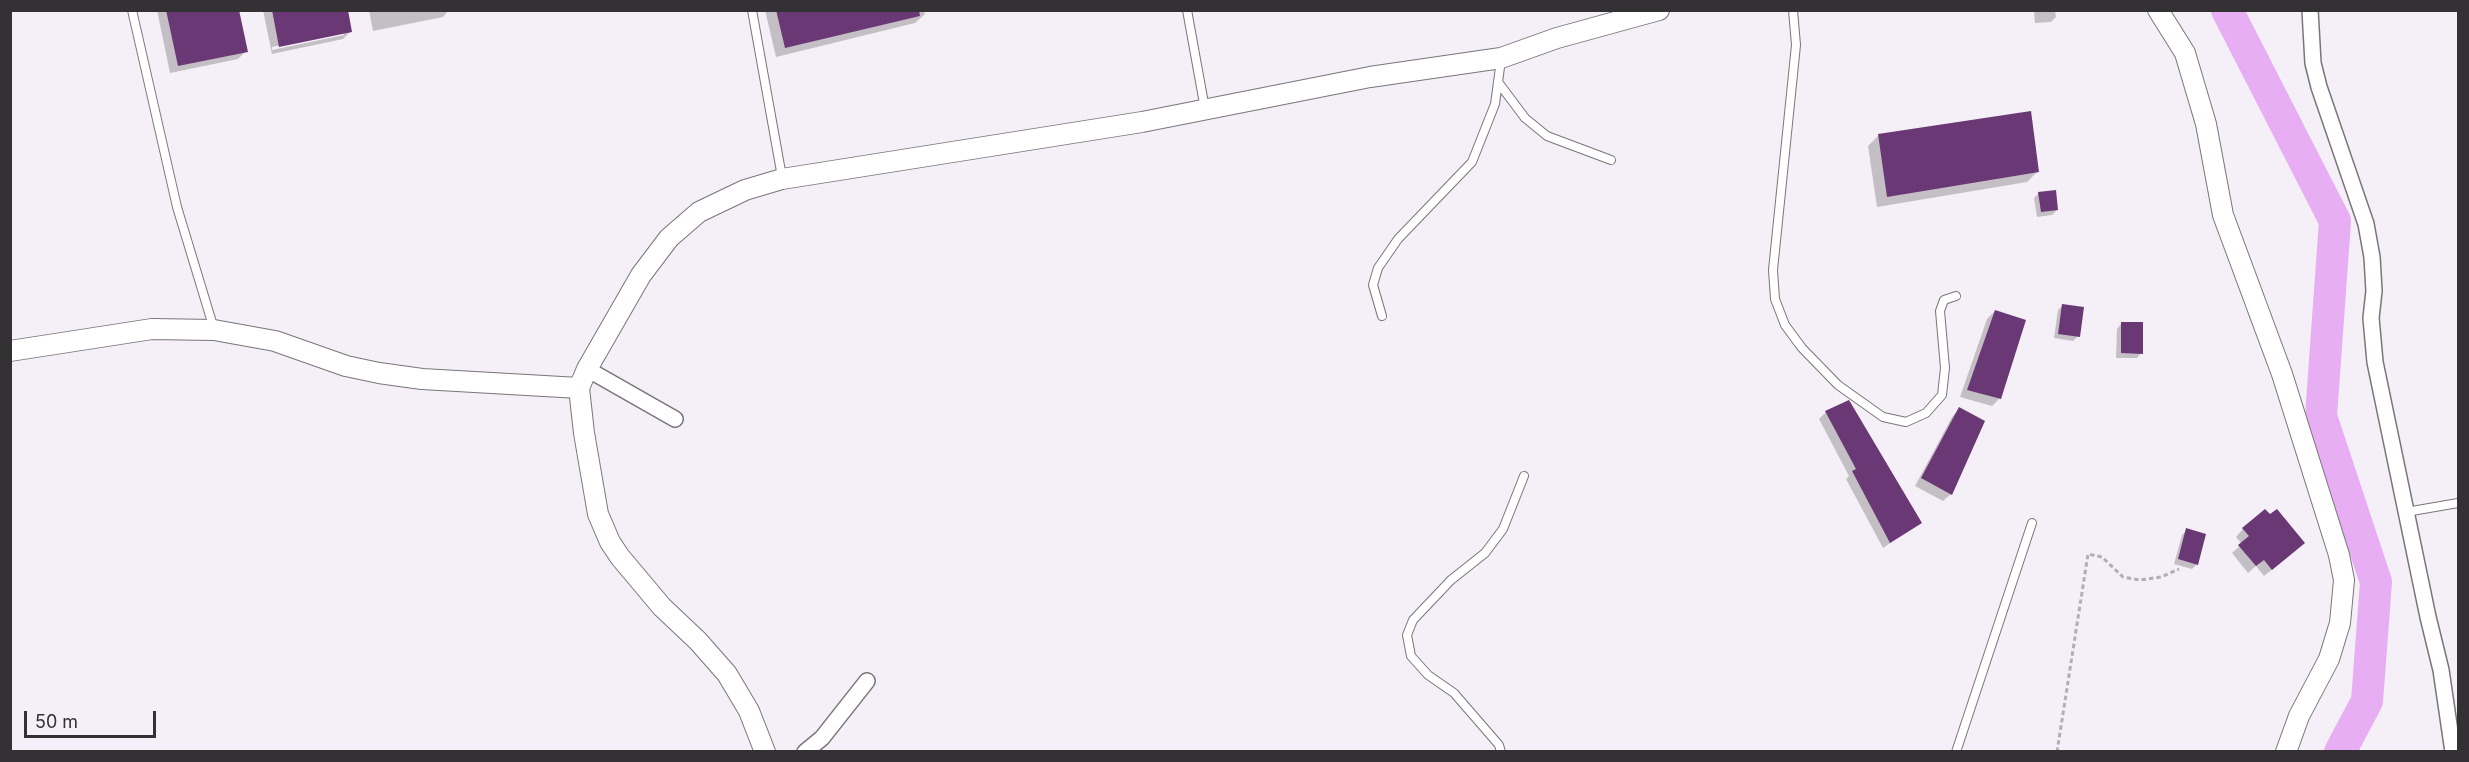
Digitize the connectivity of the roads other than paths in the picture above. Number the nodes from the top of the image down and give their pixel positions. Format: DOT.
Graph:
graph roads {
  1 [pos="132,10"];
  2 [pos="752,10"];
  3 [pos="1187,10"];
  4 [pos="1659,10"];
  5 [pos="1793,10"];
  6 [pos="2158,10"];
  7 [pos="2310,10"];
  8 [pos="1501,58"];
  9 [pos="1498,82"];
  10 [pos="1206,110"];
  11 [pos="1611,160"];
  12 [pos="782,178"];
  13 [pos="1956,296"];
  14 [pos="1382,316"];
  15 [pos="214,330"];
  16 [pos="10,351"];
  17 [pos="587,369"];
  18 [pos="579,388"];
  19 [pos="675,419"];
  20 [pos="1524,476"];
  21 [pos="2458,503"];
  22 [pos="2406,512"];
  23 [pos="2032,523"];
  24 [pos="867,681"];
  25 [pos="765,752"];
  26 [pos="805,752"];
  27 [pos="1501,752"];
  28 [pos="1956,752"];
  29 [pos="2286,752"];
  30 [pos="2453,752"];
  1 -- 15 [label="lane"];
  2 -- 12 [label="lane"];
  3 -- 10 [label="lane"];
  4 -- 8 [label="street"];
  5 -- 13 [label="lane"];
  6 -- 29 [label="street"];
  7 -- 22 [label="street"];
  8 -- 9 [label="lane"];
  8 -- 10 [label="street"];
  9 -- 11 [label="lane"];
  9 -- 14 [label="lane"];
  10 -- 12 [label="street"];
  12 -- 17 [label="street"];
  15 -- 16 [label="street"];
  15 -- 18 [label="street"];
  17 -- 18 [label="street"];
  17 -- 19 [label="street"];
  18 -- 25 [label="street"];
  20 -- 27 [label="lane"];
  21 -- 22 [label="lane"];
  22 -- 30 [label="street"];
  23 -- 28 [label="lane"];
  24 -- 26 [label="street"];
}
